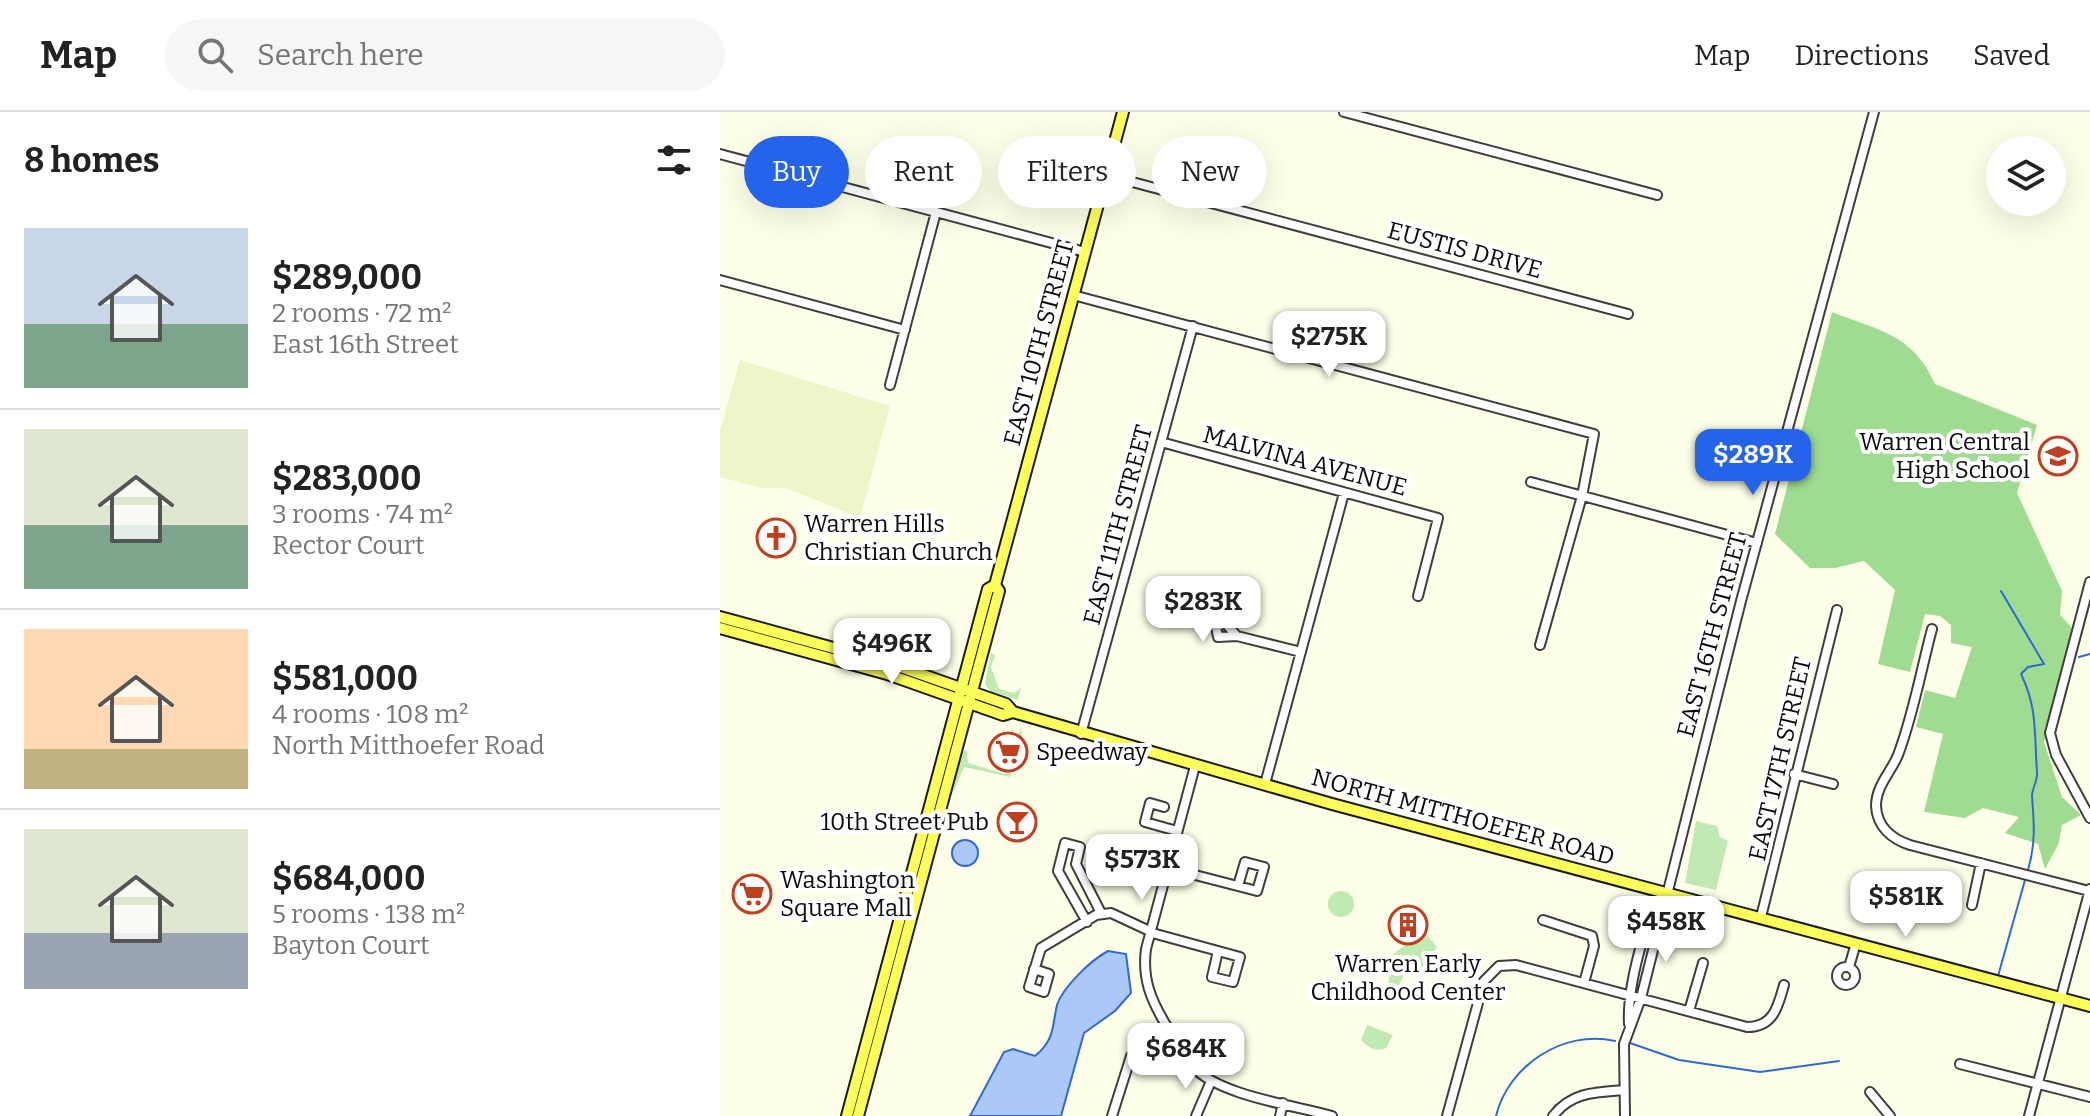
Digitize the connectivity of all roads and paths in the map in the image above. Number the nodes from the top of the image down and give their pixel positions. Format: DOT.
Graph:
graph roads {
  1 [pos="1123,112"];
  2 [pos="1344,112"];
  3 [pos="1874,112"];
  4 [pos="1362,114"];
  5 [pos="1117,136"];
  6 [pos="720,154"];
  7 [pos="1136,183"];
  8 [pos="1657,195"];
  9 [pos="1097,208"];
  10 [pos="936,212"];
  11 [pos="1085,252"];
  12 [pos="720,280"];
  13 [pos="1073,295"];
  14 [pos="1628,314"];
  15 [pos="1193,326"];
  16 [pos="905,330"];
  17 [pos="890,385"];
  18 [pos="1161,442"];
  19 [pos="1531,482"];
  20 [pos="1344,493"];
  21 [pos="1582,496"];
  22 [pos="1757,543"];
  23 [pos="2090,582"];
  24 [pos="1418,596"];
  25 [pos="1837,610"];
  26 [pos="720,617"];
  27 [pos="720,628"];
  28 [pos="1932,629"];
  29 [pos="1237,636"];
  30 [pos="1540,645"];
  31 [pos="1301,652"];
  32 [pos="895,665"];
  33 [pos="860,666"];
  34 [pos="965,695"];
  35 [pos="1081,734"];
  36 [pos="1195,766"];
  37 [pos="1794,774"];
  38 [pos="1265,784"];
  39 [pos="1833,784"];
  40 [pos="1164,807"];
  41 [pos="2090,818"];
  42 [pos="1177,831"];
  43 [pos="1981,863"];
  44 [pos="1168,868"];
  45 [pos="1238,886"];
  46 [pos="2089,889"];
  47 [pos="1665,891"];
  48 [pos="1972,905"];
  49 [pos="1101,913"];
  50 [pos="1761,917"];
  51 [pos="1543,920"];
  52 [pos="1087,922"];
  53 [pos="1151,931"];
  54 [pos="1856,943"];
  55 [pos="1218,951"];
  56 [pos="1703,963"];
  57 [pos="1849,967"];
  58 [pos="1034,969"];
  59 [pos="1584,983"];
  60 [pos="1784,985"];
  61 [pos="1630,995"];
  62 [pos="1641,998"];
  63 [pos="2061,999"];
  64 [pos="2090,1006"];
  65 [pos="1689,1011"];
  66 [pos="1629,1025"];
  67 [pos="1170,1031"];
  68 [pos="1960,1064"];
  69 [pos="1211,1081"];
  70 [pos="2039,1083"];
  71 [pos="1624,1090"];
  72 [pos="1870,1092"];
  73 [pos="2090,1097"];
  74 [pos="1283,1103"];
  75 [pos="847,1116"];
  76 [pos="858,1116"];
  77 [pos="1112,1116"];
  78 [pos="1196,1116"];
  79 [pos="1280,1116"];
  80 [pos="1332,1116"];
  81 [pos="1447,1116"];
  82 [pos="1553,1116"];
  83 [pos="1625,1116"];
  84 [pos="1890,1116"];
  85 [pos="2029,1116"];
  1 -- 5 [label="main road, EAST 10TH STREET"];
  2 -- 4 [label="street"];
  3 -- 22 [label="street, EAST 16TH STREET"];
  4 -- 8 [label="street"];
  6 -- 10 [label="street"];
  7 -- 14 [label="street, EUSTIS DRIVE"];
  9 -- 11 [label="main road, EAST 10TH STREET"];
  10 -- 11 [label="street"];
  10 -- 16 [label="street"];
  11 -- 13 [label="main road, EAST 10TH STREET"];
  12 -- 16 [label="street"];
  13 -- 15 [label="street"];
  13 -- 34 [label="main road, EAST 10TH STREET"];
  15 -- 18 [label="street, EAST 11TH STREET"];
  15 -- 21 [label="street"];
  16 -- 17 [label="street"];
  18 -- 20 [label="street, MALVINA AVENUE"];
  18 -- 35 [label="street, EAST 11TH STREET"];
  19 -- 21 [label="street"];
  20 -- 24 [label="street, MALVINA AVENUE"];
  20 -- 31 [label="street"];
  21 -- 22 [label="street"];
  21 -- 30 [label="street"];
  22 -- 47 [label="street, EAST 16TH STREET"];
  23 -- 41 [label="street"];
  25 -- 37 [label="street, EAST 17TH STREET"];
  26 -- 32 [label="main road, NORTH MITTHOEFER ROAD"];
  27 -- 33 [label="main road, NORTH MITTHOEFER ROAD"];
  28 -- 43 [label="street"];
  29 -- 31 [label="street"];
  31 -- 38 [label="street"];
  32 -- 33 [label="main road"];
  32 -- 34 [label="main road, NORTH MITTHOEFER ROAD"];
  33 -- 34 [label="main road, NORTH MITTHOEFER ROAD"];
  34 -- 35 [label="main road, NORTH MITTHOEFER ROAD"];
  34 -- 75 [label="main road, EAST 10TH STREET"];
  34 -- 76 [label="main road, EAST 10TH STREET"];
  35 -- 36 [label="main road, NORTH MITTHOEFER ROAD"];
  36 -- 38 [label="main road, NORTH MITTHOEFER ROAD"];
  36 -- 42 [label="street"];
  37 -- 39 [label="street"];
  37 -- 50 [label="street, EAST 17TH STREET"];
  38 -- 47 [label="main road, NORTH MITTHOEFER ROAD"];
  40 -- 42 [label="street"];
  42 -- 44 [label="street"];
  43 -- 46 [label="street"];
  43 -- 48 [label="street"];
  44 -- 45 [label="street"];
  44 -- 53 [label="street"];
  46 -- 63 [label="street"];
  47 -- 50 [label="main road, NORTH MITTHOEFER ROAD"];
  47 -- 61 [label="street"];
  47 -- 62 [label="street"];
  49 -- 52 [label="street"];
  49 -- 52 [label="street"];
  49 -- 53 [label="street"];
  50 -- 54 [label="main road, NORTH MITTHOEFER ROAD"];
  51 -- 59 [label="street"];
  52 -- 58 [label="street"];
  53 -- 55 [label="street"];
  53 -- 67 [label="street"];
  54 -- 57 [label="street"];
  54 -- 63 [label="main road, NORTH MITTHOEFER ROAD"];
  56 -- 65 [label="street"];
  59 -- 61 [label="street"];
  59 -- 81 [label="street"];
  60 -- 65 [label="street"];
  61 -- 62 [label="street"];
  61 -- 66 [label="street"];
  62 -- 65 [label="street"];
  62 -- 66 [label="street"];
  63 -- 64 [label="main road, NORTH MITTHOEFER ROAD"];
  63 -- 70 [label="street"];
  66 -- 71 [label="street"];
  67 -- 69 [label="street"];
  67 -- 77 [label="street"];
  68 -- 70 [label="street"];
  69 -- 74 [label="street"];
  69 -- 78 [label="street"];
  70 -- 73 [label="street"];
  70 -- 85 [label="street"];
  71 -- 82 [label="street"];
  71 -- 83 [label="street"];
  72 -- 84 [label="street"];
  74 -- 79 [label="street"];
  74 -- 80 [label="street"];
}
